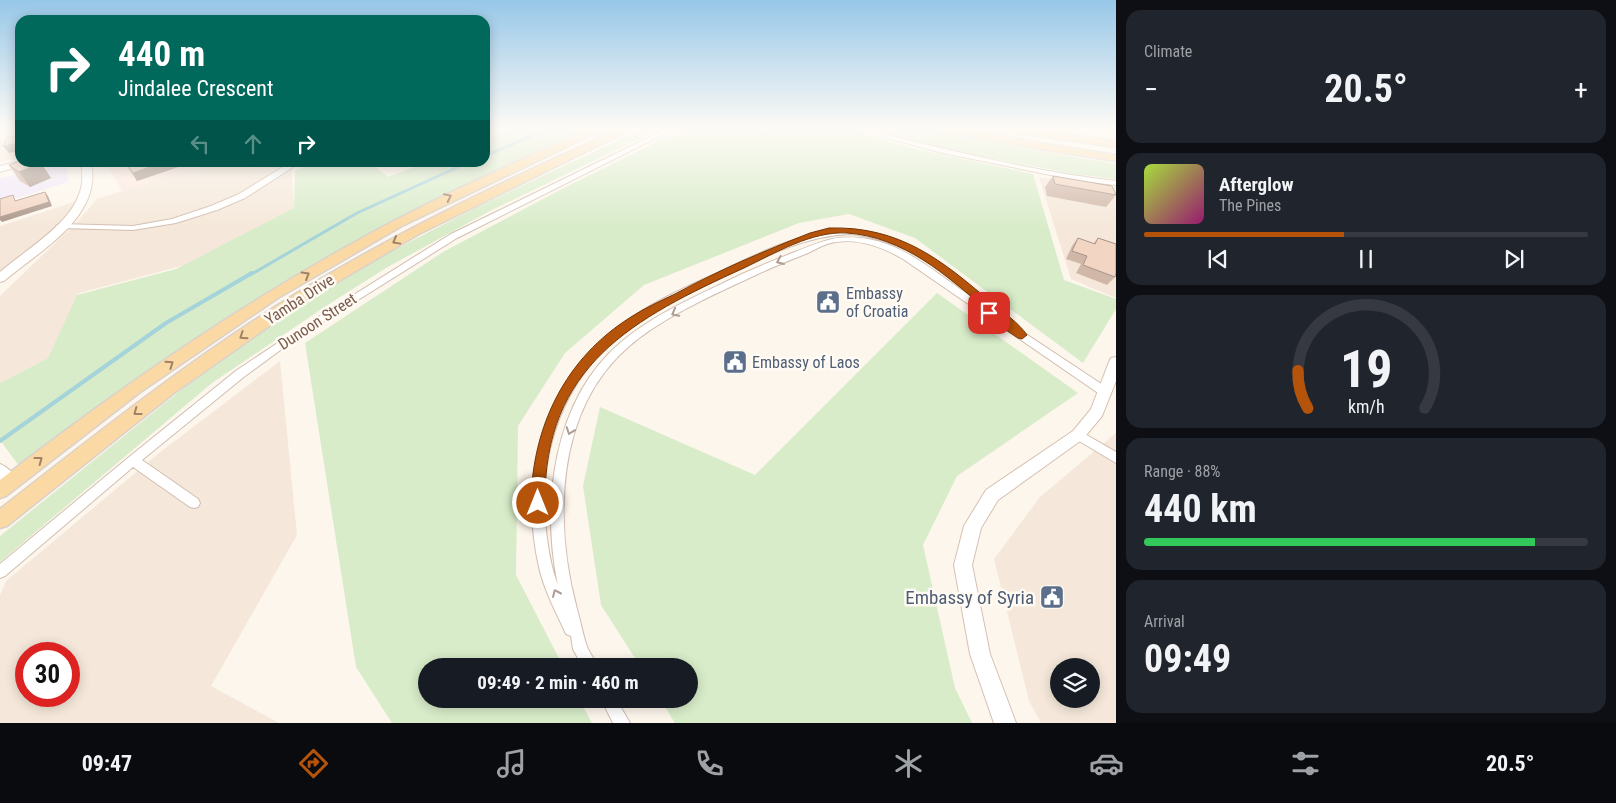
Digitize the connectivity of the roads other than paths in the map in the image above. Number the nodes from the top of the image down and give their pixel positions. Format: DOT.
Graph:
graph roads {
  1 [pos="527,162"];
  2 [pos="557,162"];
  3 [pos="605,162"];
  4 [pos="996,162"];
  5 [pos="15,165"];
  6 [pos="85,167"];
  7 [pos="289,167"];
  8 [pos="0,169"];
  9 [pos="1116,183"];
  10 [pos="60,226"];
  11 [pos="2,275"];
  12 [pos="1022,335"];
  13 [pos="1116,362"];
  14 [pos="1105,392"];
  15 [pos="1078,435"];
  16 [pos="101,439"];
  17 [pos="1116,458"];
  18 [pos="133,460"];
  19 [pos="4,484"];
  20 [pos="194,503"];
  21 [pos="0,514"];
  22 [pos="0,520"];
  23 [pos="0,572"];
  24 [pos="582,653"];
  25 [pos="585,658"];
  26 [pos="613,708"];
  27 [pos="622,723"];
  28 [pos="1005,723"];
  19 -- 1 [label="main road, Yamba Drive, one-way"];
  2 -- 16 [label="main road, Yamba Drive, one-way"];
  3 -- 18 [label="street, Dunoon Street"];
  4 -- 9 [label="street"];
  5 -- 8 [label="street"];
  6 -- 10 [label="street"];
  7 -- 10 [label="street"];
  10 -- 11 [label="street"];
  12 -- 14 [label="street"];
  12 -- 24 [label="street, one-way"];
  24 -- 12 [label="street, one-way"];
  13 -- 14 [label="street"];
  14 -- 15 [label="street"];
  15 -- 17 [label="street"];
  15 -- 28 [label="street"];
  16 -- 19 [label="main road"];
  16 -- 22 [label="main road, Yamba Drive"];
  18 -- 20 [label="street"];
  18 -- 23 [label="street, Dunoon Street"];
  19 -- 21 [label="main road"];
  24 -- 25 [label="street"];
  26 -- 27 [label="street"];
}
